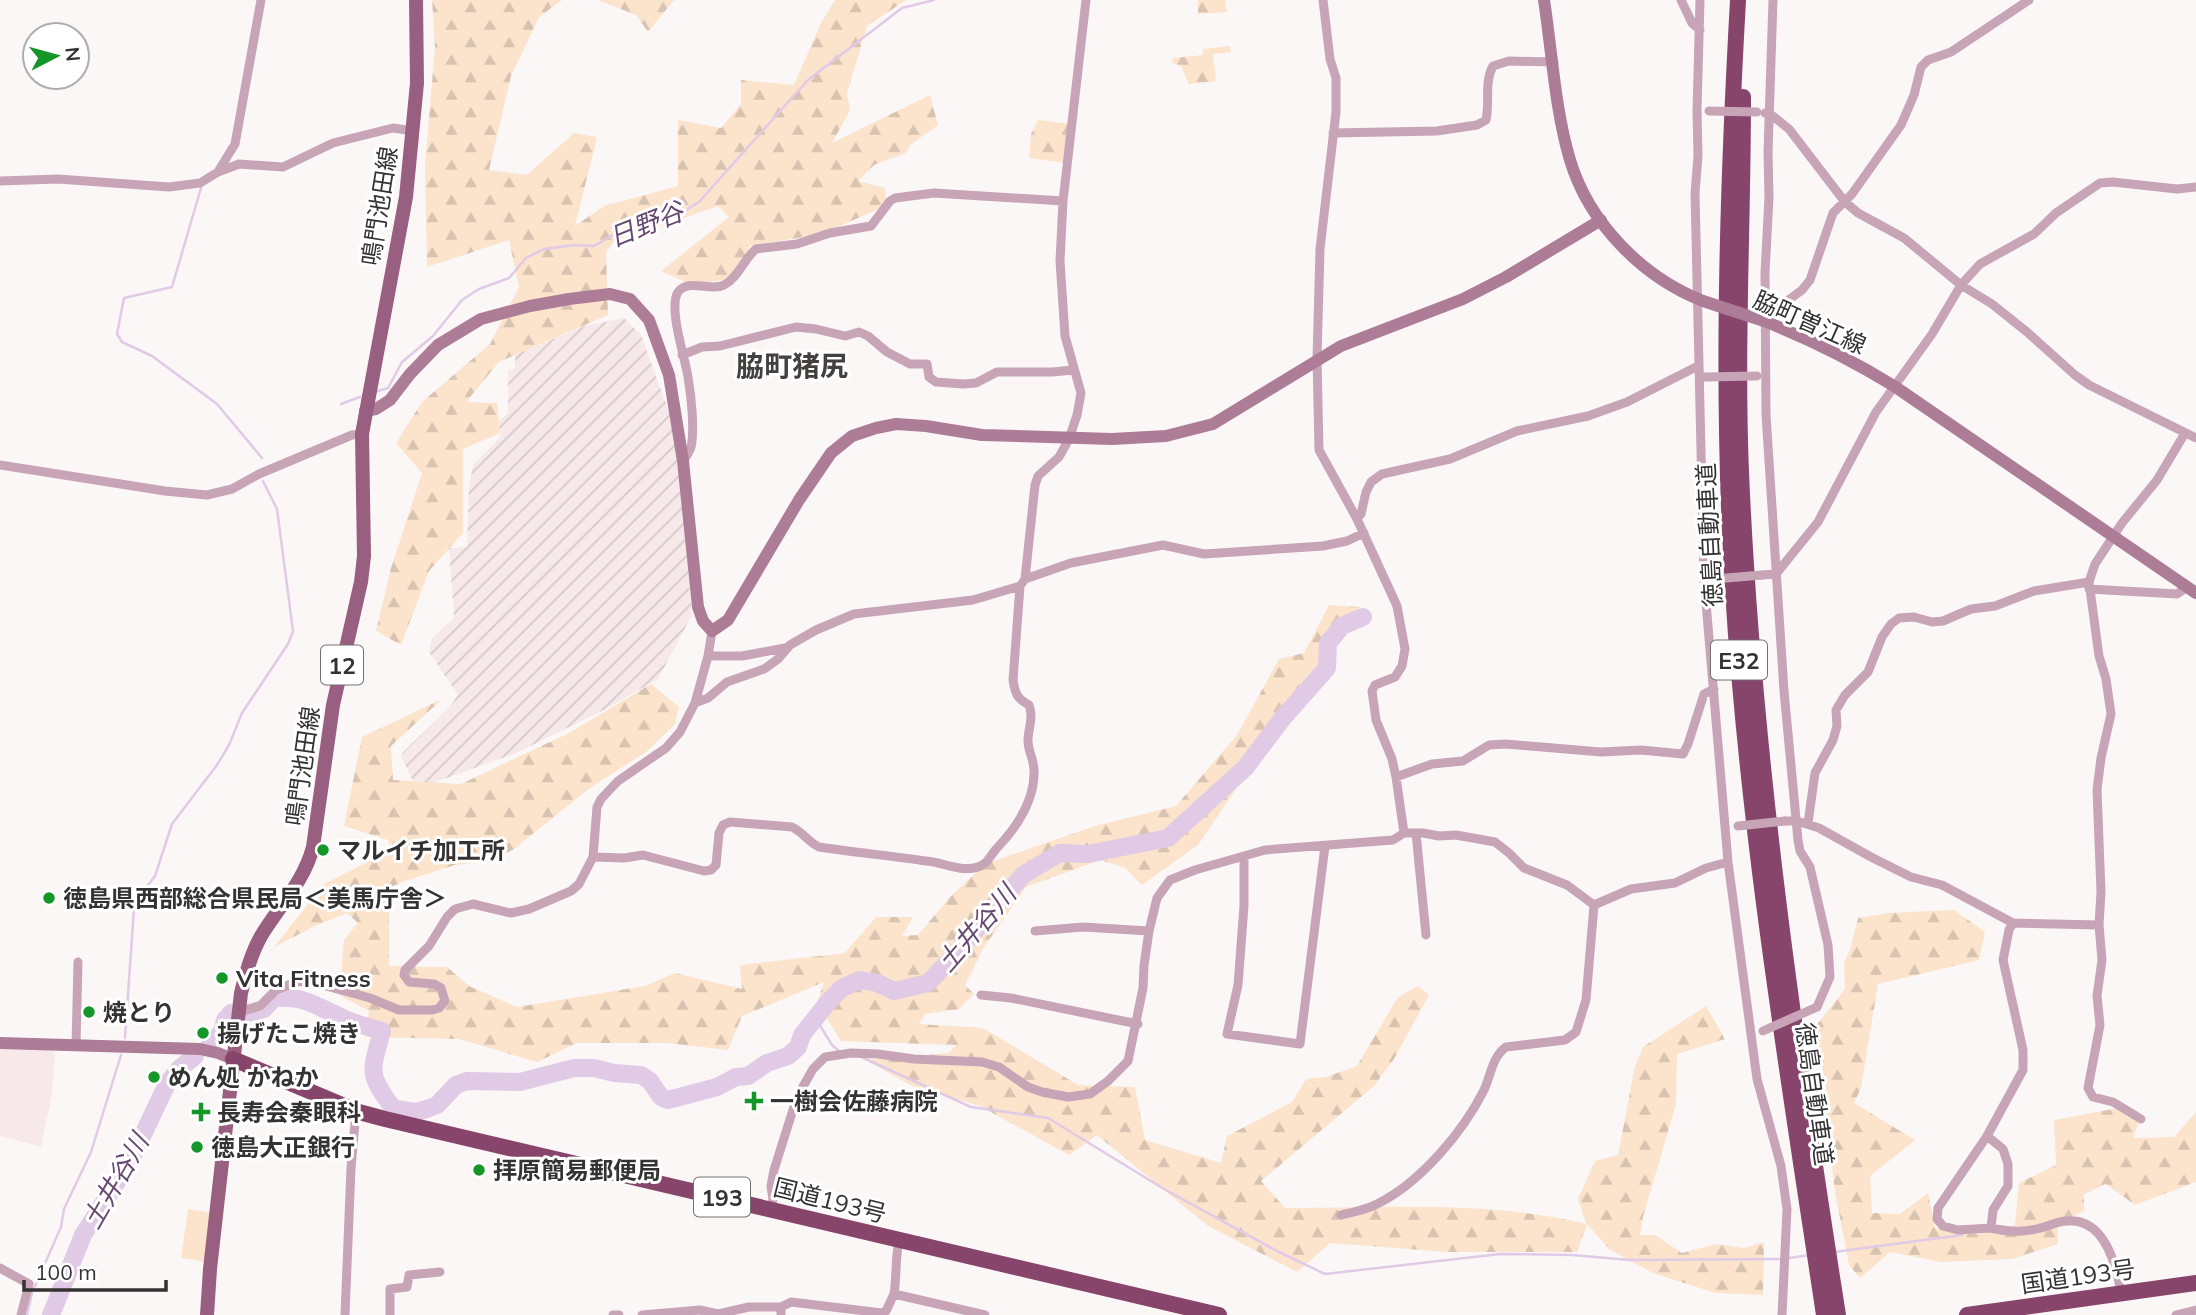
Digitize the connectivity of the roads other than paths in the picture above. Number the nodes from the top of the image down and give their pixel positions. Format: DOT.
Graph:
graph roads {
  1 [pos="261,0"];
  2 [pos="416,0"];
  3 [pos="1086,0"];
  4 [pos="1323,0"];
  5 [pos="1544,0"];
  6 [pos="1681,0"];
  7 [pos="1700,0"];
  8 [pos="1740,0"];
  9 [pos="1773,0"];
  10 [pos="2029,0"];
  11 [pos="1700,30"];
  12 [pos="1553,62"];
  13 [pos="1697,111"];
  14 [pos="1769,113"];
  15 [pos="414,131"];
  16 [pos="1333,133"];
  17 [pos="218,172"];
  18 [pos="0,181"];
  19 [pos="2196,187"];
  20 [pos="1063,201"];
  21 [pos="1846,202"];
  22 [pos="1601,220"];
  23 [pos="1961,285"];
  24 [pos="1700,300"];
  25 [pos="1766,320"];
  26 [pos="682,355"];
  27 [pos="1317,358"];
  28 [pos="1698,366"];
  29 [pos="1074,370"];
  30 [pos="1761,376"];
  31 [pos="1701,377"];
  32 [pos="1894,386"];
  33 [pos="365,411"];
  34 [pos="2196,427"];
  35 [pos="362,434"];
  36 [pos="2191,436"];
  37 [pos="1069,439"];
  38 [pos="683,461"];
  39 [pos="0,464"];
  40 [pos="1357,519"];
  41 [pos="1364,533"];
  42 [pos="2115,537"];
  43 [pos="1776,574"];
  44 [pos="1704,579"];
  45 [pos="1023,582"];
  46 [pos="2089,586"];
  47 [pos="2191,590"];
  48 [pos="712,631"];
  49 [pos="785,648"];
  50 [pos="709,656"];
  51 [pos="1714,689"];
  52 [pos="695,704"];
  53 [pos="1396,777"];
  54 [pos="1797,821"];
  55 [pos="1808,824"];
  56 [pos="1724,827"];
  57 [pos="1404,833"];
  58 [pos="1416,833"];
  59 [pos="1325,846"];
  60 [pos="1244,856"];
  61 [pos="593,857"];
  62 [pos="1728,862"];
  63 [pos="1594,905"];
  64 [pos="2013,923"];
  65 [pos="2099,925"];
  66 [pos="1035,931"];
  67 [pos="1149,931"];
  68 [pos="1426,935"];
  69 [pos="78,962"];
  70 [pos="981,995"];
  71 [pos="240,1012"];
  72 [pos="1138,1024"];
  73 [pos="1752,1035"];
  74 [pos="0,1043"];
  75 [pos="76,1045"];
  76 [pos="233,1059"];
  77 [pos="359,1112"];
  78 [pos="2141,1119"];
  79 [pos="1987,1136"];
  80 [pos="1813,1155"];
  81 [pos="771,1209"];
  82 [pos="1340,1215"];
  83 [pos="1991,1228"];
  84 [pos="899,1241"];
  85 [pos="0,1268"];
  86 [pos="440,1272"];
  87 [pos="2196,1283"];
  88 [pos="2121,1293"];
  89 [pos="894,1294"];
  90 [pos="1168,1309"];
  91 [pos="2196,1310"];
  92 [pos="781,1311"];
  93 [pos="21,1315"];
  94 [pos="207,1315"];
  95 [pos="345,1315"];
  96 [pos="390,1315"];
  97 [pos="613,1315"];
  98 [pos="620,1315"];
  99 [pos="642,1315"];
  100 [pos="985,1315"];
  101 [pos="1219,1315"];
  102 [pos="1782,1315"];
  103 [pos="1823,1315"];
  104 [pos="1838,1315"];
  105 [pos="1849,1315"];
  106 [pos="1967,1315"];
  107 [pos="2176,1315"];
  1 -- 17 [label="street"];
  2 -- 15 [label="main road, 鳴門池田線 / 12"];
  3 -- 20 [label="street"];
  4 -- 16 [label="street"];
  5 -- 12 [label="street, 脇町曽江線"];
  6 -- 11 [label="street"];
  7 -- 11 [label="street"];
  8 -- 80 [label="highway, 徳島自動車道 / E32"];
  8 -- 103 [label="highway, 徳島自動車道 / E32"];
  9 -- 14 [label="street"];
  10 -- 21 [label="street"];
  11 -- 13 [label="street"];
  12 -- 16 [label="street"];
  12 -- 22 [label="street, 脇町曽江線"];
  13 -- 14 [label="street, bridge"];
  13 -- 24 [label="street"];
  14 -- 21 [label="street"];
  14 -- 25 [label="street"];
  15 -- 17 [label="street"];
  15 -- 33 [label="main road, 鳴門池田線 / 12"];
  16 -- 27 [label="street"];
  17 -- 18 [label="street"];
  19 -- 23 [label="street"];
  20 -- 26 [label="street"];
  20 -- 29 [label="street"];
  21 -- 23 [label="street"];
  21 -- 25 [label="street"];
  22 -- 24 [label="street, 脇町曽江線"];
  22 -- 27 [label="street"];
  23 -- 32 [label="street"];
  23 -- 36 [label="street"];
  24 -- 25 [label="street, 脇町曽江線, bridge"];
  24 -- 28 [label="street"];
  25 -- 30 [label="street"];
  25 -- 32 [label="street, 脇町曽江線"];
  26 -- 29 [label="street"];
  26 -- 38 [label="street"];
  27 -- 37 [label="street"];
  27 -- 40 [label="street"];
  28 -- 31 [label="street"];
  28 -- 40 [label="street"];
  29 -- 37 [label="street"];
  30 -- 31 [label="street, bridge"];
  30 -- 43 [label="street"];
  31 -- 44 [label="street"];
  32 -- 42 [label="street, 脇町曽江線"];
  32 -- 43 [label="street"];
  33 -- 35 [label="main road, 鳴門池田線 / 12"];
  33 -- 38 [label="street"];
  34 -- 36 [label="street"];
  35 -- 39 [label="street"];
  35 -- 71 [label="main road, 鳴門池田線 / 12"];
  36 -- 42 [label="street"];
  37 -- 45 [label="street"];
  37 -- 48 [label="street"];
  38 -- 48 [label="street"];
  40 -- 41 [label="street"];
  41 -- 45 [label="street"];
  41 -- 53 [label="street"];
  42 -- 46 [label="street"];
  42 -- 47 [label="street, 脇町曽江線"];
  43 -- 44 [label="street, bridge"];
  43 -- 54 [label="street"];
  44 -- 51 [label="street"];
  45 -- 49 [label="street"];
  45 -- 61 [label="street"];
  46 -- 47 [label="street"];
  46 -- 55 [label="street"];
  46 -- 65 [label="street"];
  48 -- 50 [label="street"];
  49 -- 50 [label="street"];
  49 -- 52 [label="street"];
  50 -- 52 [label="street"];
  51 -- 53 [label="street"];
  51 -- 56 [label="street"];
  52 -- 61 [label="street"];
  53 -- 57 [label="street"];
  54 -- 55 [label="street"];
  54 -- 56 [label="street, bridge"];
  54 -- 73 [label="street, bridge"];
  55 -- 64 [label="street"];
  56 -- 62 [label="street"];
  57 -- 58 [label="street"];
  57 -- 59 [label="street"];
  58 -- 63 [label="street"];
  58 -- 68 [label="street"];
  59 -- 60 [label="street"];
  59 -- 60 [label="street"];
  60 -- 67 [label="street"];
  61 -- 71 [label="street"];
  62 -- 63 [label="street"];
  62 -- 73 [label="street"];
  63 -- 82 [label="street"];
  64 -- 65 [label="street"];
  64 -- 79 [label="street"];
  65 -- 78 [label="street"];
  66 -- 67 [label="street"];
  67 -- 72 [label="street"];
  69 -- 75 [label="street"];
  70 -- 72 [label="street"];
  71 -- 76 [label="main road, 鳴門池田線 / 12"];
  72 -- 81 [label="street"];
  73 -- 102 [label="street"];
  74 -- 75 [label="street"];
  75 -- 76 [label="street"];
  76 -- 77 [label="highway, 国道193号 / 193"];
  76 -- 94 [label="main road, 鳴門池田線 / 12"];
  77 -- 81 [label="highway, 国道193号 / 193"];
  77 -- 95 [label="street"];
  79 -- 83 [label="street"];
  79 -- 83 [label="street"];
  80 -- 104 [label="highway, 徳島自動車道 / E32"];
  80 -- 105 [label="highway"];
  81 -- 84 [label="highway, 国道193号 / 193"];
  83 -- 88 [label="street"];
  84 -- 89 [label="street"];
  84 -- 90 [label="highway, 国道193号 / 193"];
  85 -- 93 [label="street"];
  86 -- 96 [label="street"];
  87 -- 88 [label="highway, 国道193号"];
  88 -- 106 [label="highway, 国道193号"];
  89 -- 92 [label="street"];
  89 -- 100 [label="street"];
  90 -- 101 [label="highway, 国道193号 / 193"];
  91 -- 107 [label="street"];
  92 -- 99 [label="street"];
  97 -- 98 [label="street"];
}
